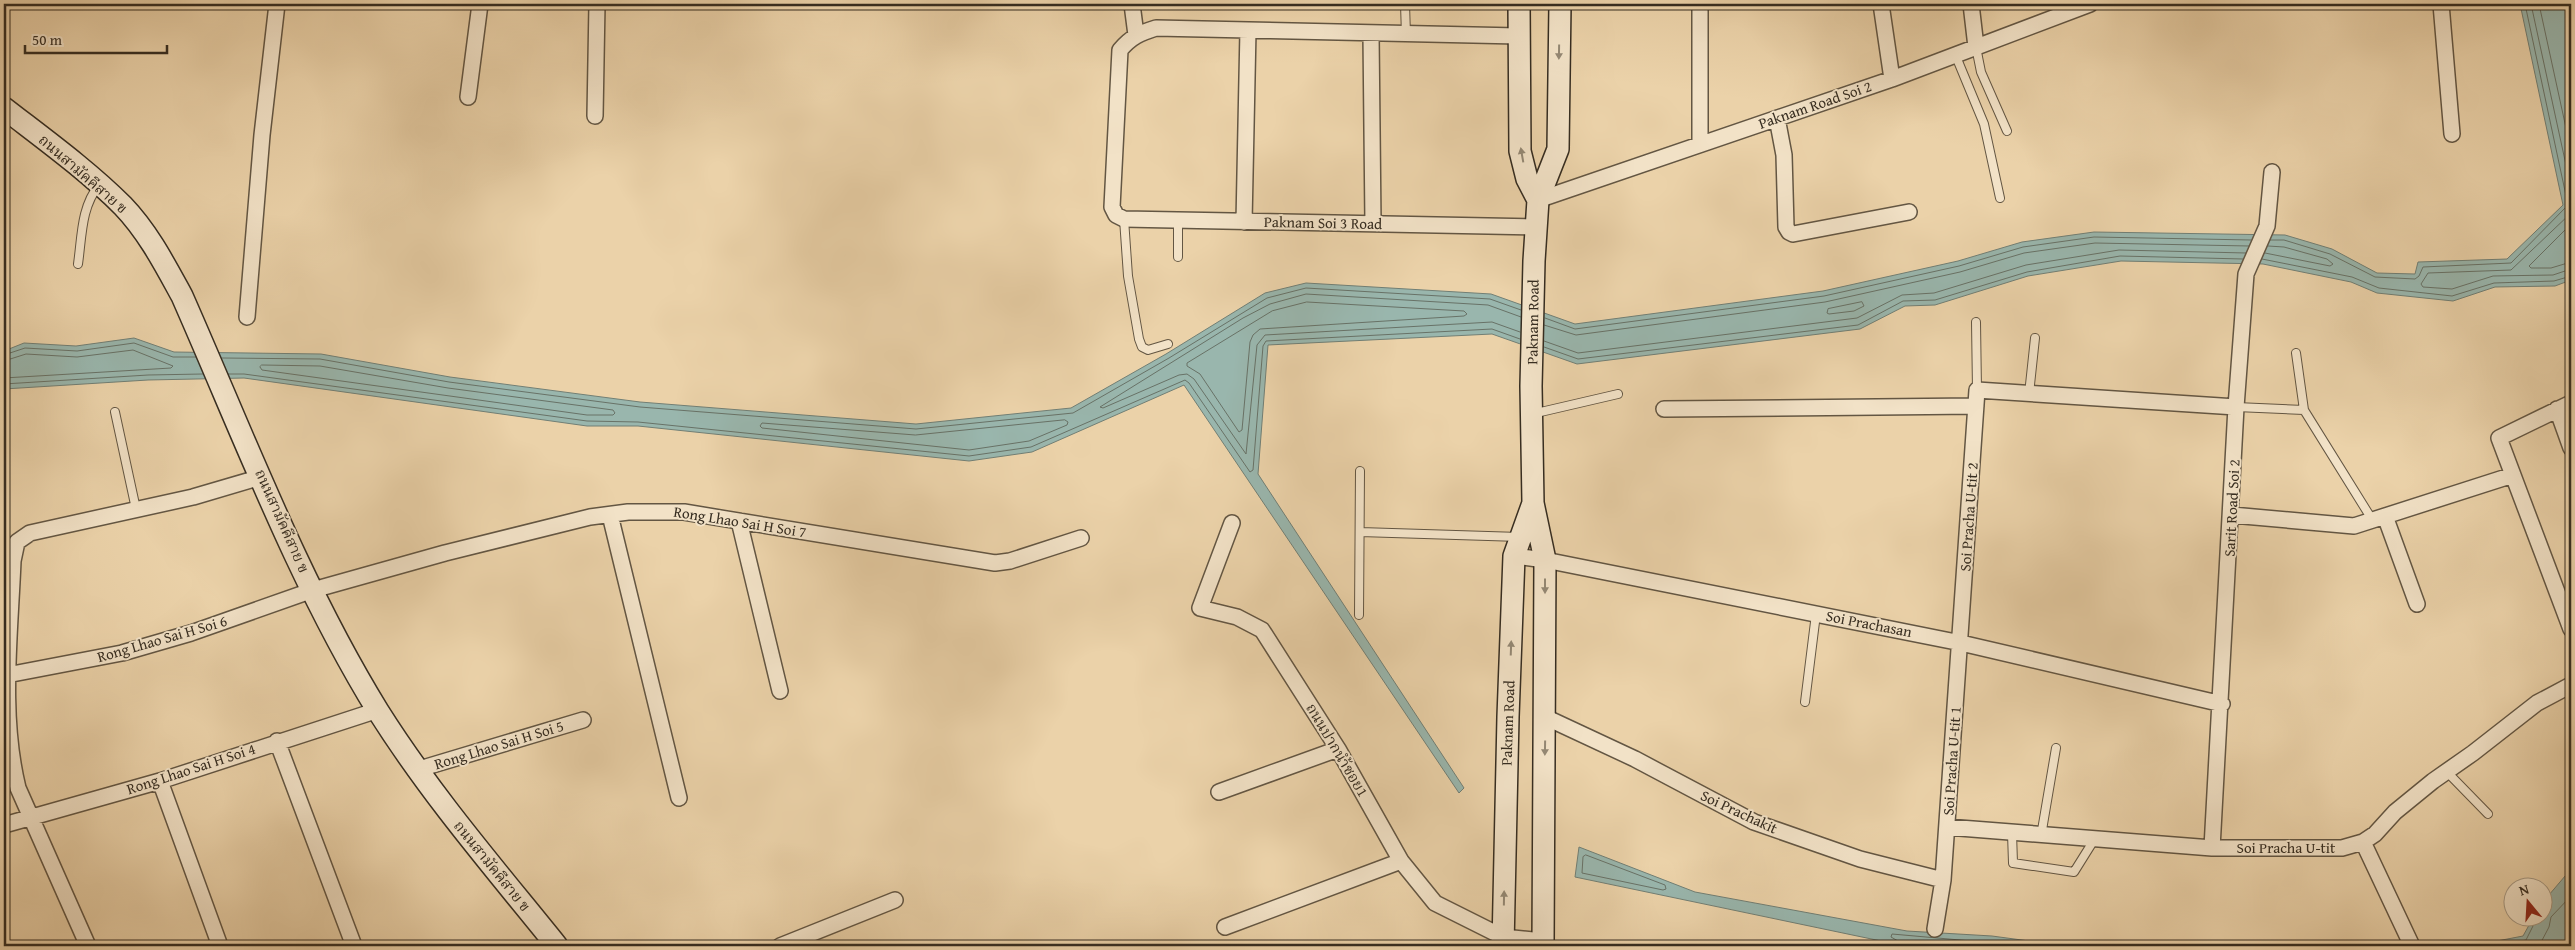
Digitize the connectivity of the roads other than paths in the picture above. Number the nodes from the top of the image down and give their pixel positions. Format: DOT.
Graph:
graph roads {
  1 [pos="277,4"];
  2 [pos="480,4"];
  3 [pos="597,4"];
  4 [pos="1132,4"];
  5 [pos="1404,4"];
  6 [pos="1519,4"];
  7 [pos="1560,4"];
  8 [pos="1881,4"];
  9 [pos="1971,4"];
  10 [pos="2090,4"];
  11 [pos="2441,4"];
  12 [pos="1700,8"];
  13 [pos="1248,30"];
  14 [pos="1371,34"];
  15 [pos="1136,35"];
  16 [pos="1406,35"];
  17 [pos="1518,36"];
  18 [pos="1976,46"];
  19 [pos="1956,54"];
  20 [pos="1892,79"];
  21 [pos="468,97"];
  22 [pos="4,108"];
  23 [pos="594,116"];
  24 [pos="1777,118"];
  25 [pos="2007,131"];
  26 [pos="2452,134"];
  27 [pos="1700,144"];
  28 [pos="2272,172"];
  29 [pos="99,185"];
  30 [pos="2000,198"];
  31 [pos="1538,200"];
  32 [pos="1909,212"];
  33 [pos="1119,215"];
  34 [pos="1178,221"];
  35 [pos="1244,222"];
  36 [pos="1373,224"];
  37 [pos="1536,227"];
  38 [pos="1178,256"];
  39 [pos="78,264"];
  40 [pos="247,317"];
  41 [pos="1976,322"];
  42 [pos="2035,338"];
  43 [pos="1168,344"];
  44 [pos="2296,353"];
  45 [pos="1977,390"];
  46 [pos="1618,394"];
  47 [pos="2029,394"];
  48 [pos="2571,403"];
  49 [pos="1976,406"];
  50 [pos="2236,407"];
  51 [pos="1664,409"];
  52 [pos="2304,410"];
  53 [pos="2557,410"];
  54 [pos="115,412"];
  55 [pos="1532,415"];
  56 [pos="2571,448"];
  57 [pos="1360,471"];
  58 [pos="2513,475"];
  59 [pos="261,476"];
  60 [pos="136,509"];
  61 [pos="610,515"];
  62 [pos="2232,515"];
  63 [pos="2379,519"];
  64 [pos="739,521"];
  65 [pos="1232,523"];
  66 [pos="1360,532"];
  67 [pos="1081,538"];
  68 [pos="1525,544"];
  69 [pos="1545,560"];
  70 [pos="313,590"];
  71 [pos="2417,604"];
  72 [pos="1816,614"];
  73 [pos="1359,615"];
  74 [pos="2571,629"];
  75 [pos="1961,643"];
  76 [pos="7,675"];
  77 [pos="2571,685"];
  78 [pos="780,691"];
  79 [pos="1805,702"];
  80 [pos="2222,704"];
  81 [pos="378,710"];
  82 [pos="1546,717"];
  83 [pos="582,720"];
  84 [pos="276,741"];
  85 [pos="2056,748"];
  86 [pos="1338,749"];
  87 [pos="416,770"];
  88 [pos="2447,772"];
  89 [pos="160,781"];
  90 [pos="1219,792"];
  91 [pos="679,798"];
  92 [pos="2488,814"];
  93 [pos="31,816"];
  94 [pos="4,826"];
  95 [pos="1947,827"];
  96 [pos="2012,833"];
  97 [pos="2041,836"];
  98 [pos="2094,840"];
  99 [pos="2363,842"];
  100 [pos="2212,848"];
  101 [pos="1400,861"];
  102 [pos="1943,880"];
  103 [pos="896,900"];
  104 [pos="1225,927"];
  105 [pos="1935,929"];
  106 [pos="1503,942"];
  107 [pos="1543,944"];
  108 [pos="88,946"];
  109 [pos="220,946"];
  110 [pos="354,946"];
  111 [pos="557,946"];
  112 [pos="780,946"];
  113 [pos="2412,946"];
  1 -- 40 [label="street"];
  2 -- 21 [label="street"];
  3 -- 23 [label="street"];
  4 -- 15 [label="street"];
  5 -- 16 [label="lane"];
  6 -- 17 [label="street"];
  7 -- 31 [label="street, Paknam Road, one-way"];
  8 -- 20 [label="street"];
  9 -- 18 [label="street"];
  10 -- 18 [label="street, Paknam Road Soi 2"];
  11 -- 26 [label="street"];
  12 -- 27 [label="street"];
  13 -- 14 [label="street"];
  13 -- 15 [label="street"];
  13 -- 35 [label="street"];
  14 -- 16 [label="street"];
  14 -- 36 [label="street"];
  15 -- 33 [label="street"];
  16 -- 17 [label="street"];
  31 -- 17 [label="street, one-way"];
  18 -- 19 [label="street, Paknam Road Soi 2"];
  18 -- 25 [label="lane"];
  19 -- 20 [label="street, Paknam Road Soi 2"];
  19 -- 30 [label="lane"];
  20 -- 24 [label="street, Paknam Road Soi 2"];
  22 -- 29 [label="street, ถนนสามัคคีสาย ข"];
  24 -- 27 [label="street, Paknam Road Soi 2"];
  24 -- 32 [label="street"];
  27 -- 31 [label="street, Paknam Road Soi 2"];
  28 -- 50 [label="street, Sarit Road Soi 2"];
  29 -- 39 [label="lane"];
  29 -- 59 [label="street, ถนนสามัคคีสาย ข"];
  31 -- 37 [label="street, Paknam Road"];
  33 -- 34 [label="street, Paknam Soi 3 Road"];
  33 -- 43 [label="lane"];
  34 -- 35 [label="street, Paknam Soi 3 Road"];
  34 -- 38 [label="lane"];
  35 -- 36 [label="street, Paknam Soi 3 Road"];
  36 -- 37 [label="street, Paknam Soi 3 Road"];
  37 -- 55 [label="street, Paknam Road"];
  41 -- 45 [label="lane"];
  42 -- 47 [label="lane"];
  44 -- 52 [label="lane"];
  45 -- 47 [label="street"];
  45 -- 49 [label="street, Soi Pracha U-tit 2"];
  46 -- 55 [label="lane"];
  47 -- 50 [label="street"];
  48 -- 53 [label="street"];
  49 -- 51 [label="street"];
  49 -- 75 [label="street, Soi Pracha U-tit 2"];
  50 -- 52 [label="lane"];
  50 -- 62 [label="street, Sarit Road Soi 2"];
  52 -- 63 [label="lane"];
  53 -- 56 [label="street"];
  53 -- 58 [label="street"];
  54 -- 60 [label="lane"];
  55 -- 68 [label="street, Paknam Road"];
  57 -- 66 [label="lane"];
  58 -- 63 [label="street"];
  58 -- 74 [label="street"];
  59 -- 60 [label="street"];
  59 -- 70 [label="street, ถนนสามัคคีสาย ข"];
  60 -- 76 [label="street"];
  61 -- 64 [label="street, Rong Lhao Sai H Soi 7"];
  61 -- 70 [label="street, Rong Lhao Sai H Soi 7"];
  61 -- 91 [label="street"];
  62 -- 63 [label="street"];
  62 -- 80 [label="street, Sarit Road Soi 2"];
  63 -- 71 [label="street"];
  64 -- 67 [label="street, Rong Lhao Sai H Soi 7"];
  64 -- 78 [label="street"];
  65 -- 86 [label="street, ถนนปากนำ้ซอย1"];
  66 -- 68 [label="lane"];
  66 -- 73 [label="lane"];
  68 -- 69 [label="street, Paknam Road"];
  68 -- 69 [label="street, Soi Prachasan"];
  106 -- 68 [label="street, Paknam Road, one-way"];
  69 -- 72 [label="street, Soi Prachasan"];
  69 -- 82 [label="street, Paknam Road, one-way"];
  70 -- 76 [label="street, Rong Lhao Sai H Soi 6"];
  70 -- 81 [label="street, ถนนสามัคคีสาย ข"];
  72 -- 75 [label="street, Soi Prachasan"];
  72 -- 79 [label="lane"];
  75 -- 80 [label="street, Soi Prachasan"];
  75 -- 95 [label="street, Soi Pracha U-tit 1"];
  76 -- 93 [label="street"];
  77 -- 88 [label="street, Soi Pracha U-tit"];
  80 -- 100 [label="street, Sarit Road Soi 2"];
  81 -- 84 [label="street, Rong Lhao Sai H Soi 4"];
  81 -- 87 [label="street, ถนนสามัคคีสาย ข"];
  82 -- 102 [label="street, Soi Prachakit"];
  82 -- 107 [label="street, Paknam Road, one-way"];
  83 -- 87 [label="street, Rong Lhao Sai H Soi 5"];
  84 -- 89 [label="street, Rong Lhao Sai H Soi 4"];
  84 -- 110 [label="street"];
  85 -- 97 [label="lane"];
  86 -- 90 [label="street"];
  86 -- 101 [label="street, ถนนปากนำ้ซอย1"];
  87 -- 111 [label="street, ถนนสามัคคีสาย ข"];
  88 -- 92 [label="lane"];
  88 -- 99 [label="street, Soi Pracha U-tit"];
  89 -- 93 [label="street, Rong Lhao Sai H Soi 4"];
  89 -- 109 [label="street"];
  93 -- 94 [label="street, Rong Lhao Sai H Soi 4"];
  93 -- 108 [label="street"];
  95 -- 96 [label="street, Soi Pracha U-tit"];
  95 -- 102 [label="street, Soi Pracha U-tit 1"];
  96 -- 97 [label="street, Soi Pracha U-tit"];
  96 -- 98 [label="lane"];
  97 -- 98 [label="street, Soi Pracha U-tit"];
  98 -- 100 [label="street, Soi Pracha U-tit"];
  99 -- 100 [label="street, Soi Pracha U-tit"];
  99 -- 113 [label="street"];
  101 -- 104 [label="street"];
  101 -- 106 [label="street, ถนนปากนำ้ซอย1"];
  102 -- 105 [label="street, Soi Pracha U-tit 1"];
  103 -- 112 [label="street"];
  106 -- 107 [label="street, ถนนปากนำ้ซอย1"];
}
